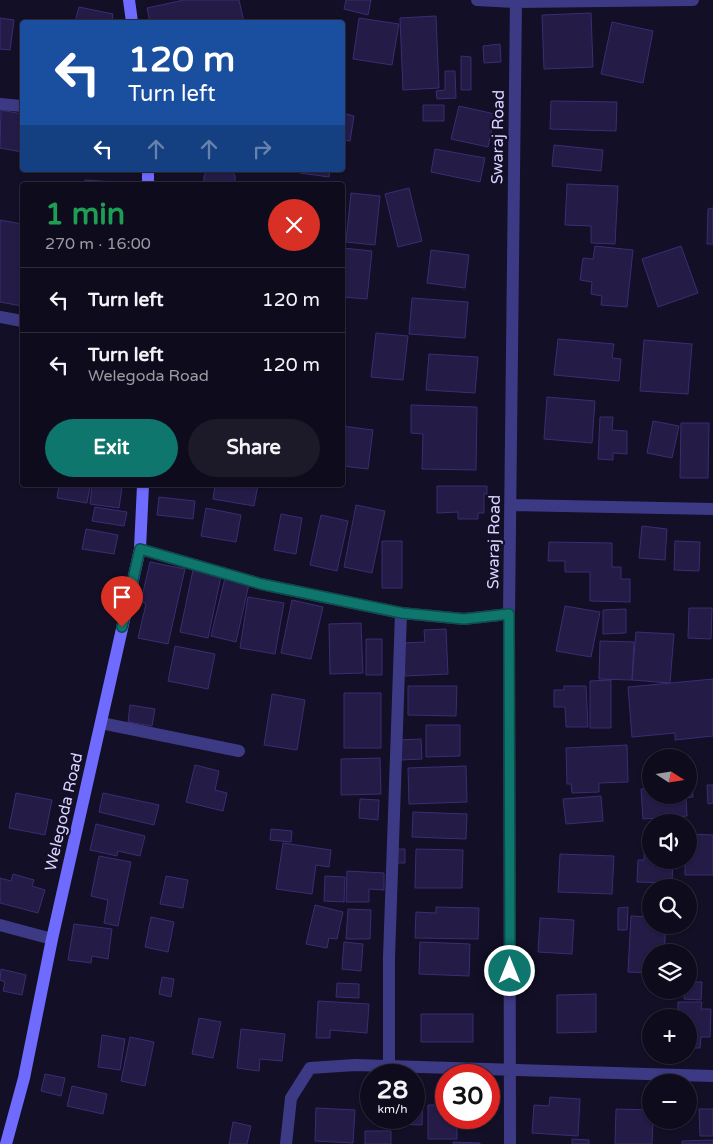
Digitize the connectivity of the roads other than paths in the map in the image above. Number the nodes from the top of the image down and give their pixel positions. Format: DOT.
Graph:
graph roads {
  1 [pos="129,0"];
  2 [pos="477,0"];
  3 [pos="693,0"];
  4 [pos="516,1"];
  5 [pos="132,20"];
  6 [pos="0,104"];
  7 [pos="20,106"];
  8 [pos="0,317"];
  9 [pos="20,321"];
  10 [pos="143,487"];
  11 [pos="512,505"];
  12 [pos="713,508"];
  13 [pos="140,549"];
  14 [pos="402,613"];
  15 [pos="509,614"];
  16 [pos="101,723"];
  17 [pos="239,751"];
  18 [pos="0,925"];
  19 [pos="52,939"];
  20 [pos="389,1064"];
  21 [pos="360,1065"];
  22 [pos="425,1068"];
  23 [pos="511,1071"];
  24 [pos="713,1076"];
  25 [pos="6,1144"];
  26 [pos="286,1144"];
  27 [pos="510,1144"];
  1 -- 5 [label="street"];
  2 -- 4 [label="street"];
  3 -- 4 [label="street"];
  4 -- 11 [label="street, Swaraj Road"];
  6 -- 7 [label="street"];
  8 -- 9 [label="street"];
  10 -- 13 [label="street, Welegoda Road"];
  11 -- 12 [label="street"];
  11 -- 15 [label="street, Swaraj Road"];
  13 -- 14 [label="street"];
  13 -- 16 [label="street, Welegoda Road"];
  14 -- 15 [label="street"];
  14 -- 20 [label="street"];
  15 -- 23 [label="street, Swaraj Road"];
  16 -- 17 [label="street"];
  16 -- 19 [label="street, Welegoda Road"];
  18 -- 19 [label="street"];
  19 -- 25 [label="street, Welegoda Road"];
  21 -- 26 [label="street"];
  22 -- 23 [label="street"];
  23 -- 24 [label="street"];
  23 -- 27 [label="street, Swaraj Road"];
}
